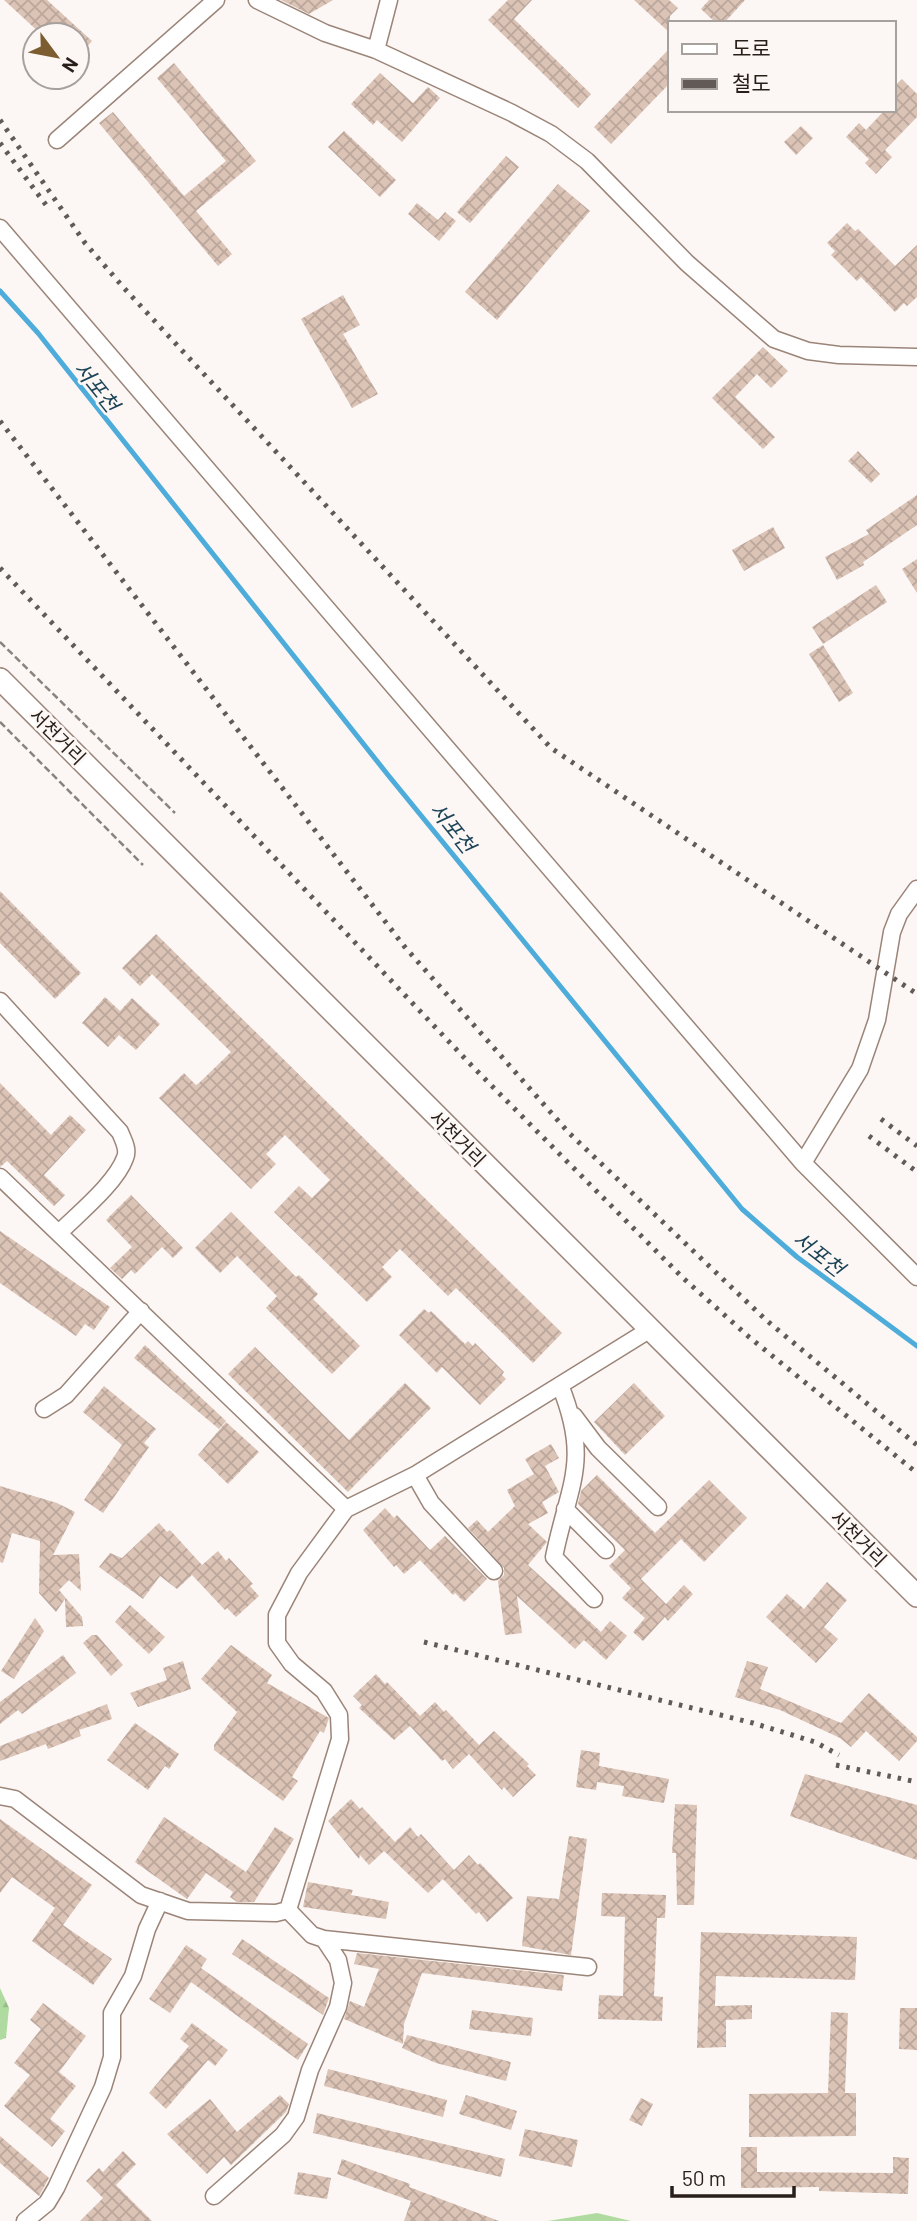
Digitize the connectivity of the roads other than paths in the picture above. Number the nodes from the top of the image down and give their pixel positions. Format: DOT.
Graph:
graph roads {
  1 [pos="216,0"];
  2 [pos="257,0"];
  3 [pos="389,0"];
  4 [pos="376,50"];
  5 [pos="57,140"];
  6 [pos="0,228"];
  7 [pos="917,356"];
  8 [pos="0,678"];
  9 [pos="917,889"];
  10 [pos="0,1000"];
  11 [pos="803,1163"];
  12 [pos="0,1177"];
  13 [pos="60,1232"];
  14 [pos="917,1277"];
  15 [pos="141,1311"];
  16 [pos="649,1330"];
  17 [pos="560,1385"];
  18 [pos="44,1409"];
  19 [pos="572,1415"];
  20 [pos="415,1475"];
  21 [pos="658,1507"];
  22 [pos="345,1509"];
  23 [pos="565,1509"];
  24 [pos="606,1550"];
  25 [pos="494,1571"];
  26 [pos="917,1596"];
  27 [pos="594,1599"];
  28 [pos="0,1796"];
  29 [pos="160,1901"];
  30 [pos="288,1910"];
  31 [pos="324,1939"];
  32 [pos="589,1967"];
  33 [pos="214,2196"];
  34 [pos="25,2221"];
  1 -- 5 [label="street"];
  2 -- 4 [label="street"];
  3 -- 4 [label="street"];
  4 -- 7 [label="street"];
  6 -- 11 [label="street"];
  8 -- 16 [label="main road, 서천거리"];
  9 -- 11 [label="street"];
  10 -- 13 [label="street"];
  11 -- 14 [label="street"];
  12 -- 13 [label="street"];
  13 -- 15 [label="street"];
  15 -- 18 [label="street"];
  15 -- 22 [label="street"];
  16 -- 17 [label="street"];
  16 -- 26 [label="main road, 서천거리"];
  17 -- 19 [label="street"];
  17 -- 20 [label="street"];
  19 -- 21 [label="street"];
  19 -- 23 [label="street"];
  20 -- 22 [label="street"];
  20 -- 25 [label="street"];
  22 -- 30 [label="street"];
  23 -- 24 [label="street"];
  23 -- 27 [label="street"];
  28 -- 29 [label="street"];
  29 -- 30 [label="street"];
  29 -- 34 [label="street"];
  30 -- 31 [label="street"];
  31 -- 32 [label="street"];
  31 -- 33 [label="street"];
}
